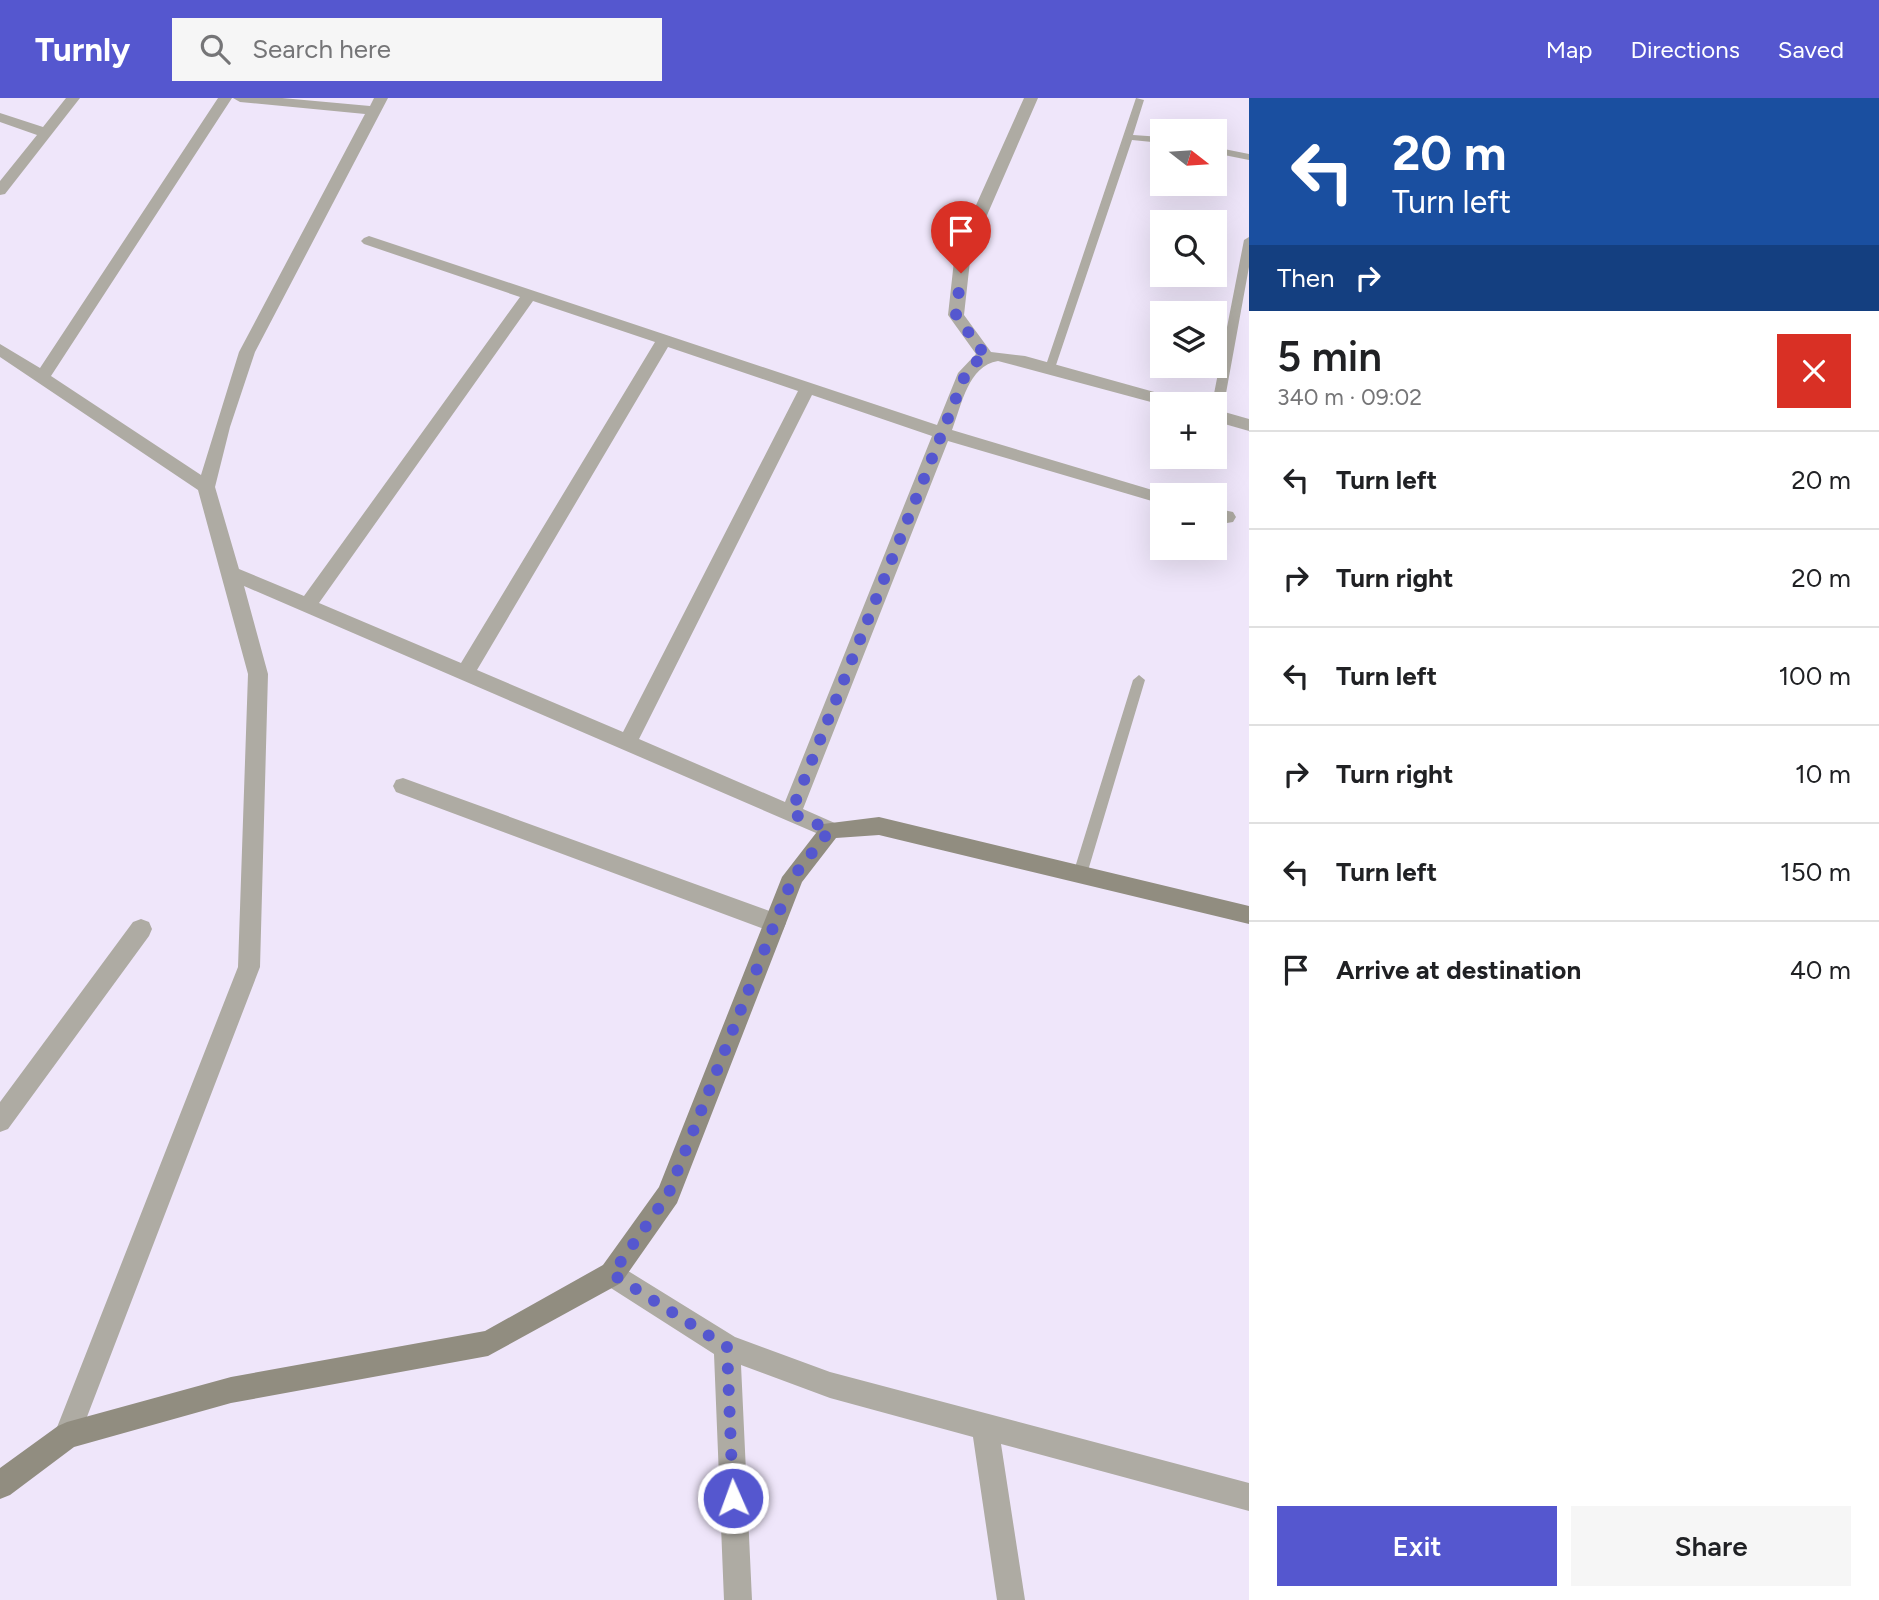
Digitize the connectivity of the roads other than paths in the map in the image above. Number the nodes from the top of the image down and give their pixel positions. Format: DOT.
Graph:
graph roads {
  1 [pos="73,98"];
  2 [pos="225,98"];
  3 [pos="240,98"];
  4 [pos="1031,98"];
  5 [pos="1139,100"];
  6 [pos="378,105"];
  7 [pos="0,117"];
  8 [pos="46,133"];
  9 [pos="1128,137"];
  10 [pos="1150,139"];
  11 [pos="1227,153"];
  12 [pos="1249,157"];
  13 [pos="0,191"];
  14 [pos="1249,240"];
  15 [pos="369,241"];
  16 [pos="530,295"];
  17 [pos="664,340"];
  18 [pos="0,349"];
  19 [pos="987,358"];
  20 [pos="1049,368"];
  21 [pos="42,377"];
  22 [pos="808,388"];
  23 [pos="1219,392"];
  24 [pos="1150,396"];
  25 [pos="1227,419"];
  26 [pos="1249,425"];
  27 [pos="942,433"];
  28 [pos="206,487"];
  29 [pos="1150,494"];
  30 [pos="232,573"];
  31 [pos="307,606"];
  32 [pos="465,673"];
  33 [pos="1139,680"];
  34 [pos="627,743"];
  35 [pos="403,786"];
  36 [pos="791,813"];
  37 [pos="830,830"];
  38 [pos="1080,874"];
  39 [pos="1249,915"];
  40 [pos="775,923"];
  41 [pos="141,929"];
  42 [pos="0,1121"];
  43 [pos="612,1274"];
  44 [pos="727,1347"];
  45 [pos="985,1426"];
  46 [pos="67,1435"];
  47 [pos="0,1485"];
  48 [pos="1249,1497"];
  49 [pos="738,1600"];
  50 [pos="1011,1600"];
  1 -- 8 [label="street"];
  2 -- 21 [label="street"];
  3 -- 6 [label="street"];
  4 -- 19 [label="street"];
  5 -- 9 [label="lane"];
  6 -- 28 [label="street"];
  7 -- 8 [label="street"];
  8 -- 13 [label="street"];
  9 -- 10 [label="lane"];
  9 -- 20 [label="lane"];
  11 -- 12 [label="lane"];
  14 -- 23 [label="lane"];
  15 -- 16 [label="street"];
  16 -- 17 [label="street"];
  16 -- 31 [label="street"];
  17 -- 22 [label="street"];
  17 -- 32 [label="street"];
  18 -- 21 [label="street"];
  19 -- 20 [label="street"];
  19 -- 27 [label="street"];
  20 -- 24 [label="street"];
  21 -- 28 [label="street"];
  22 -- 27 [label="street"];
  22 -- 34 [label="street"];
  25 -- 26 [label="street"];
  27 -- 29 [label="street"];
  27 -- 36 [label="street"];
  28 -- 30 [label="street"];
  30 -- 31 [label="street"];
  30 -- 46 [label="street"];
  31 -- 32 [label="street"];
  32 -- 34 [label="street"];
  33 -- 38 [label="lane"];
  34 -- 36 [label="street"];
  35 -- 40 [label="street"];
  36 -- 37 [label="street"];
  37 -- 38 [label="street"];
  37 -- 40 [label="street"];
  38 -- 39 [label="street"];
  40 -- 43 [label="street"];
  41 -- 42 [label="street"];
  43 -- 44 [label="street"];
  43 -- 46 [label="street"];
  44 -- 45 [label="street"];
  44 -- 49 [label="street"];
  45 -- 48 [label="street"];
  45 -- 50 [label="street"];
  46 -- 47 [label="street"];
}
